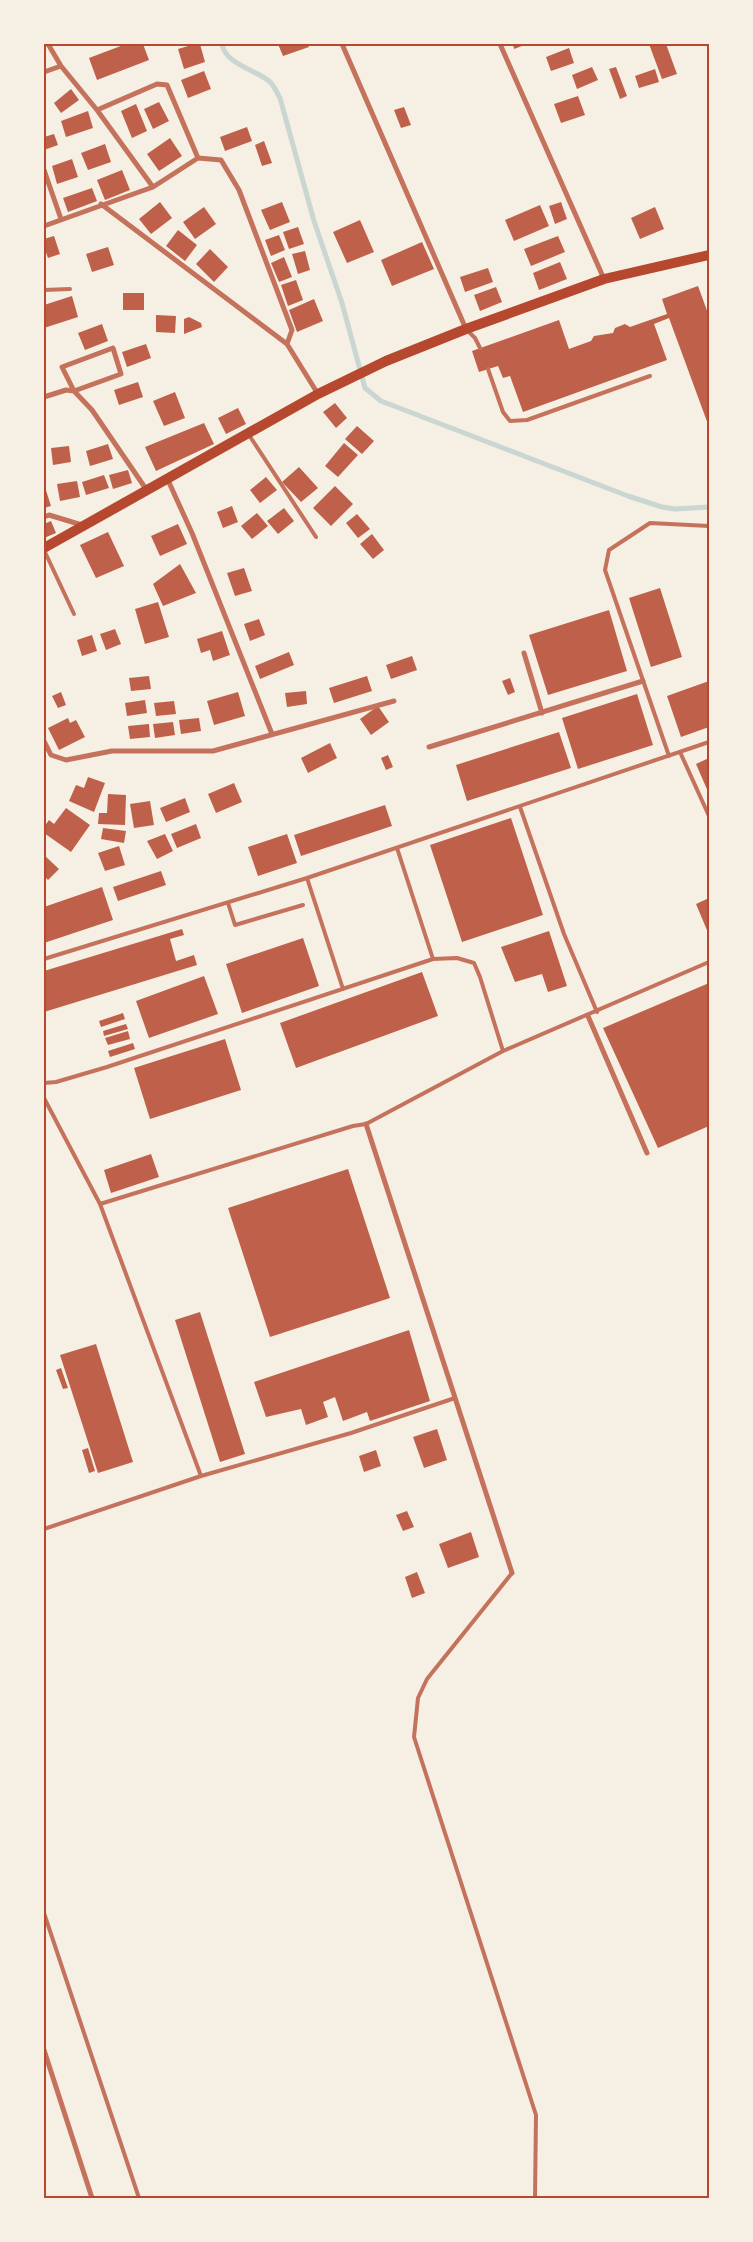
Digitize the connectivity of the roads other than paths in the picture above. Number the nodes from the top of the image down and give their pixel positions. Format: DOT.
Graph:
graph roads {
  1 [pos="48,44"];
  2 [pos="342,44"];
  3 [pos="500,44"];
  4 [pos="61,66"];
  5 [pos="44,72"];
  6 [pos="97,110"];
  7 [pos="198,158"];
  8 [pos="44,170"];
  9 [pos="153,186"];
  10 [pos="101,204"];
  11 [pos="61,220"];
  12 [pos="44,226"];
  13 [pos="709,255"];
  14 [pos="604,280"];
  15 [pos="70,289"];
  16 [pos="44,290"];
  17 [pos="466,329"];
  18 [pos="287,344"];
  19 [pos="480,348"];
  20 [pos="488,369"];
  21 [pos="650,376"];
  22 [pos="74,391"];
  23 [pos="318,394"];
  24 [pos="44,397"];
  25 [pos="249,435"];
  26 [pos="167,478"];
  27 [pos="146,489"];
  28 [pos="44,517"];
  29 [pos="82,526"];
  30 [pos="709,526"];
  31 [pos="316,537"];
  32 [pos="44,549"];
  33 [pos="74,614"];
  34 [pos="524,652"];
  35 [pos="643,681"];
  36 [pos="394,701"];
  37 [pos="542,713"];
  38 [pos="272,734"];
  39 [pos="44,741"];
  40 [pos="709,742"];
  41 [pos="430,748"];
  42 [pos="680,752"];
  43 [pos="669,756"];
  44 [pos="520,808"];
  45 [pos="709,816"];
  46 [pos="397,848"];
  47 [pos="307,878"];
  48 [pos="228,903"];
  49 [pos="303,905"];
  50 [pos="44,959"];
  51 [pos="433,959"];
  52 [pos="709,962"];
  53 [pos="342,989"];
  54 [pos="597,1012"];
  55 [pos="588,1016"];
  56 [pos="503,1051"];
  57 [pos="44,1082"];
  58 [pos="44,1098"];
  59 [pos="366,1124"];
  60 [pos="647,1153"];
  61 [pos="100,1204"];
  62 [pos="456,1398"];
  63 [pos="201,1476"];
  64 [pos="44,1529"];
  65 [pos="512,1573"];
  66 [pos="44,1913"];
  67 [pos="44,2050"];
  68 [pos="92,2198"];
  69 [pos="139,2198"];
  70 [pos="535,2198"];
  1 -- 4 [label="street"];
  2 -- 17 [label="street"];
  3 -- 14 [label="street"];
  4 -- 5 [label="street"];
  4 -- 6 [label="street"];
  6 -- 7 [label="street"];
  6 -- 9 [label="street"];
  7 -- 9 [label="street"];
  7 -- 18 [label="street"];
  8 -- 11 [label="street"];
  9 -- 10 [label="street"];
  10 -- 11 [label="street"];
  10 -- 18 [label="street"];
  11 -- 12 [label="street"];
  13 -- 14 [label="main road"];
  14 -- 17 [label="main road"];
  15 -- 16 [label="lane"];
  17 -- 19 [label="lane"];
  17 -- 23 [label="main road"];
  18 -- 23 [label="street"];
  20 -- 21 [label="lane"];
  22 -- 22 [label="street"];
  22 -- 24 [label="street"];
  22 -- 27 [label="street"];
  23 -- 25 [label="main road"];
  25 -- 26 [label="main road"];
  25 -- 31 [label="lane"];
  26 -- 27 [label="main road"];
  26 -- 38 [label="street"];
  27 -- 29 [label="main road"];
  28 -- 29 [label="street"];
  29 -- 32 [label="main road"];
  30 -- 35 [label="lane"];
  32 -- 33 [label="lane"];
  34 -- 37 [label="street"];
  35 -- 37 [label="street"];
  35 -- 43 [label="lane"];
  36 -- 38 [label="street"];
  37 -- 41 [label="street"];
  38 -- 39 [label="street"];
  40 -- 42 [label="lane"];
  42 -- 43 [label="lane"];
  42 -- 45 [label="lane"];
  43 -- 44 [label="lane"];
  44 -- 46 [label="lane"];
  44 -- 54 [label="lane"];
  46 -- 47 [label="lane"];
  46 -- 51 [label="lane"];
  47 -- 48 [label="lane"];
  47 -- 53 [label="lane"];
  48 -- 49 [label="lane"];
  48 -- 50 [label="lane"];
  51 -- 53 [label="lane"];
  51 -- 56 [label="lane"];
  52 -- 54 [label="lane"];
  53 -- 57 [label="lane"];
  54 -- 55 [label="lane"];
  55 -- 56 [label="lane"];
  55 -- 60 [label="street"];
  56 -- 59 [label="lane"];
  58 -- 61 [label="lane"];
  59 -- 61 [label="lane"];
  59 -- 62 [label="street"];
  61 -- 63 [label="lane"];
  62 -- 63 [label="lane"];
  62 -- 65 [label="street"];
  63 -- 64 [label="lane"];
  65 -- 70 [label="lane"];
  66 -- 69 [label="lane"];
  67 -- 68 [label="street"];
}
